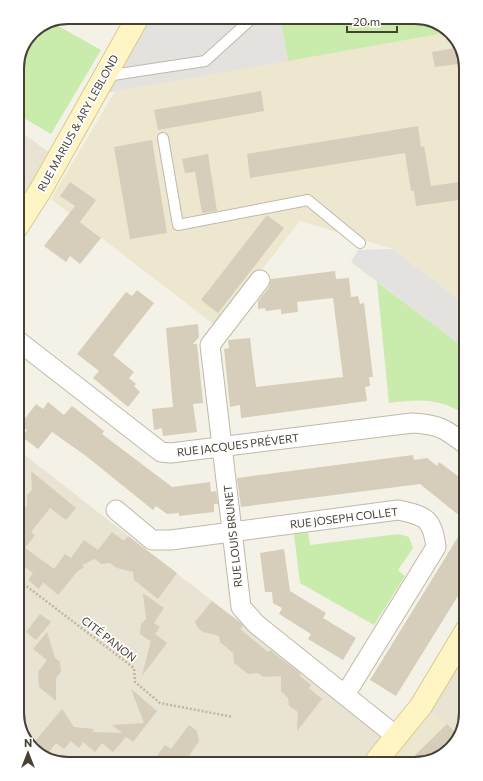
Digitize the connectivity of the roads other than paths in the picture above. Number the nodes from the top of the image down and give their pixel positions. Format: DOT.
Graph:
graph roads {
  1 [pos="134,24"];
  2 [pos="246,24"];
  3 [pos="104,76"];
  4 [pos="163,138"];
  5 [pos="24,216"];
  6 [pos="360,243"];
  7 [pos="260,280"];
  8 [pos="24,345"];
  9 [pos="459,439"];
  10 [pos="222,447"];
  11 [pos="116,510"];
  12 [pos="232,533"];
  13 [pos="459,643"];
  14 [pos="345,695"];
  15 [pos="396,736"];
  16 [pos="379,757"];
  1 -- 3 [label="street, RUE MARIUS & ARY LEBLOND"];
  2 -- 3 [label="lane"];
  3 -- 5 [label="street, RUE MARIUS & ARY LEBLOND"];
  4 -- 6 [label="lane"];
  7 -- 10 [label="street, RUE LOUIS BRUNET"];
  8 -- 10 [label="street, RUE JACQUES PRÉVERT"];
  9 -- 10 [label="street, RUE JACQUES PRÉVERT"];
  10 -- 12 [label="street, RUE LOUIS BRUNET"];
  11 -- 12 [label="street, RUE JOSEPH COLLET"];
  12 -- 14 [label="street, RUE LOUIS BRUNET"];
  12 -- 14 [label="street, RUE JOSEPH COLLET"];
  13 -- 15 [label="street"];
  14 -- 15 [label="street, RUE LOUIS BRUNET"];
  15 -- 16 [label="street"];
}
